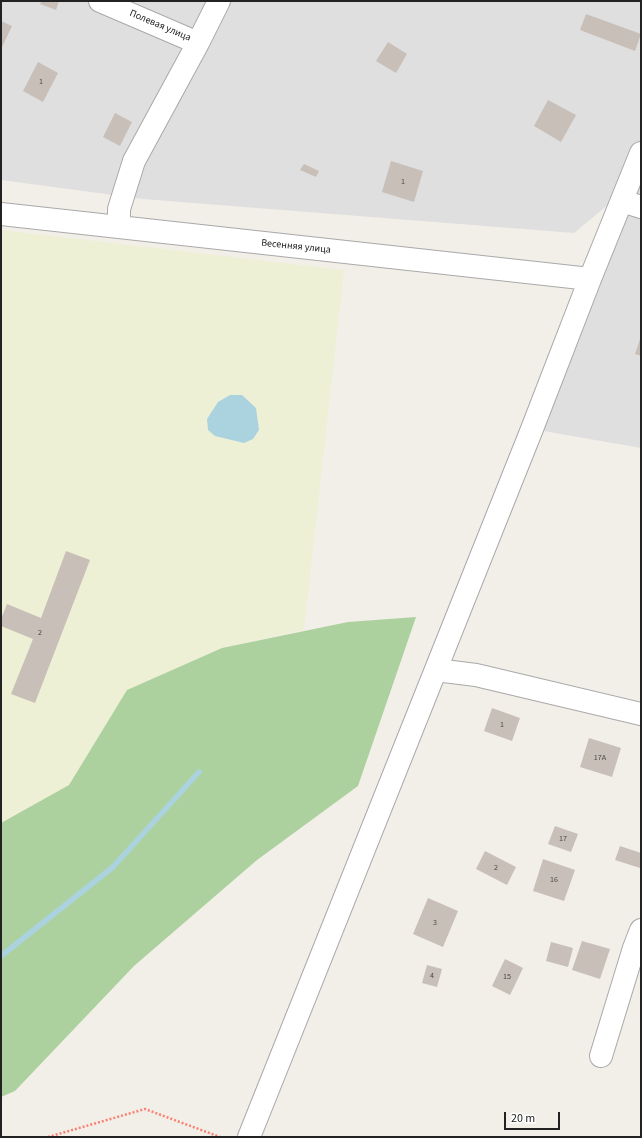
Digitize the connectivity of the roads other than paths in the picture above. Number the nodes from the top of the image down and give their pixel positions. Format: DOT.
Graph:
graph roads {
  1 [pos="100,1"];
  2 [pos="219,1"];
  3 [pos="198,43"];
  4 [pos="641,153"];
  5 [pos="632,204"];
  6 [pos="1,214"];
  7 [pos="118,227"];
  8 [pos="590,279"];
  9 [pos="436,670"];
  10 [pos="641,714"];
  11 [pos="641,930"];
  12 [pos="601,1056"];
  13 [pos="249,1137"];
  1 -- 3 [label="street, Полевая улица"];
  2 -- 3 [label="street"];
  3 -- 7 [label="street"];
  4 -- 5 [label="street"];
  5 -- 8 [label="street"];
  6 -- 7 [label="street, Весенняя улица"];
  7 -- 8 [label="street, Весенняя улица"];
  8 -- 9 [label="street"];
  9 -- 10 [label="street"];
  9 -- 13 [label="street"];
  11 -- 12 [label="street"];
}
